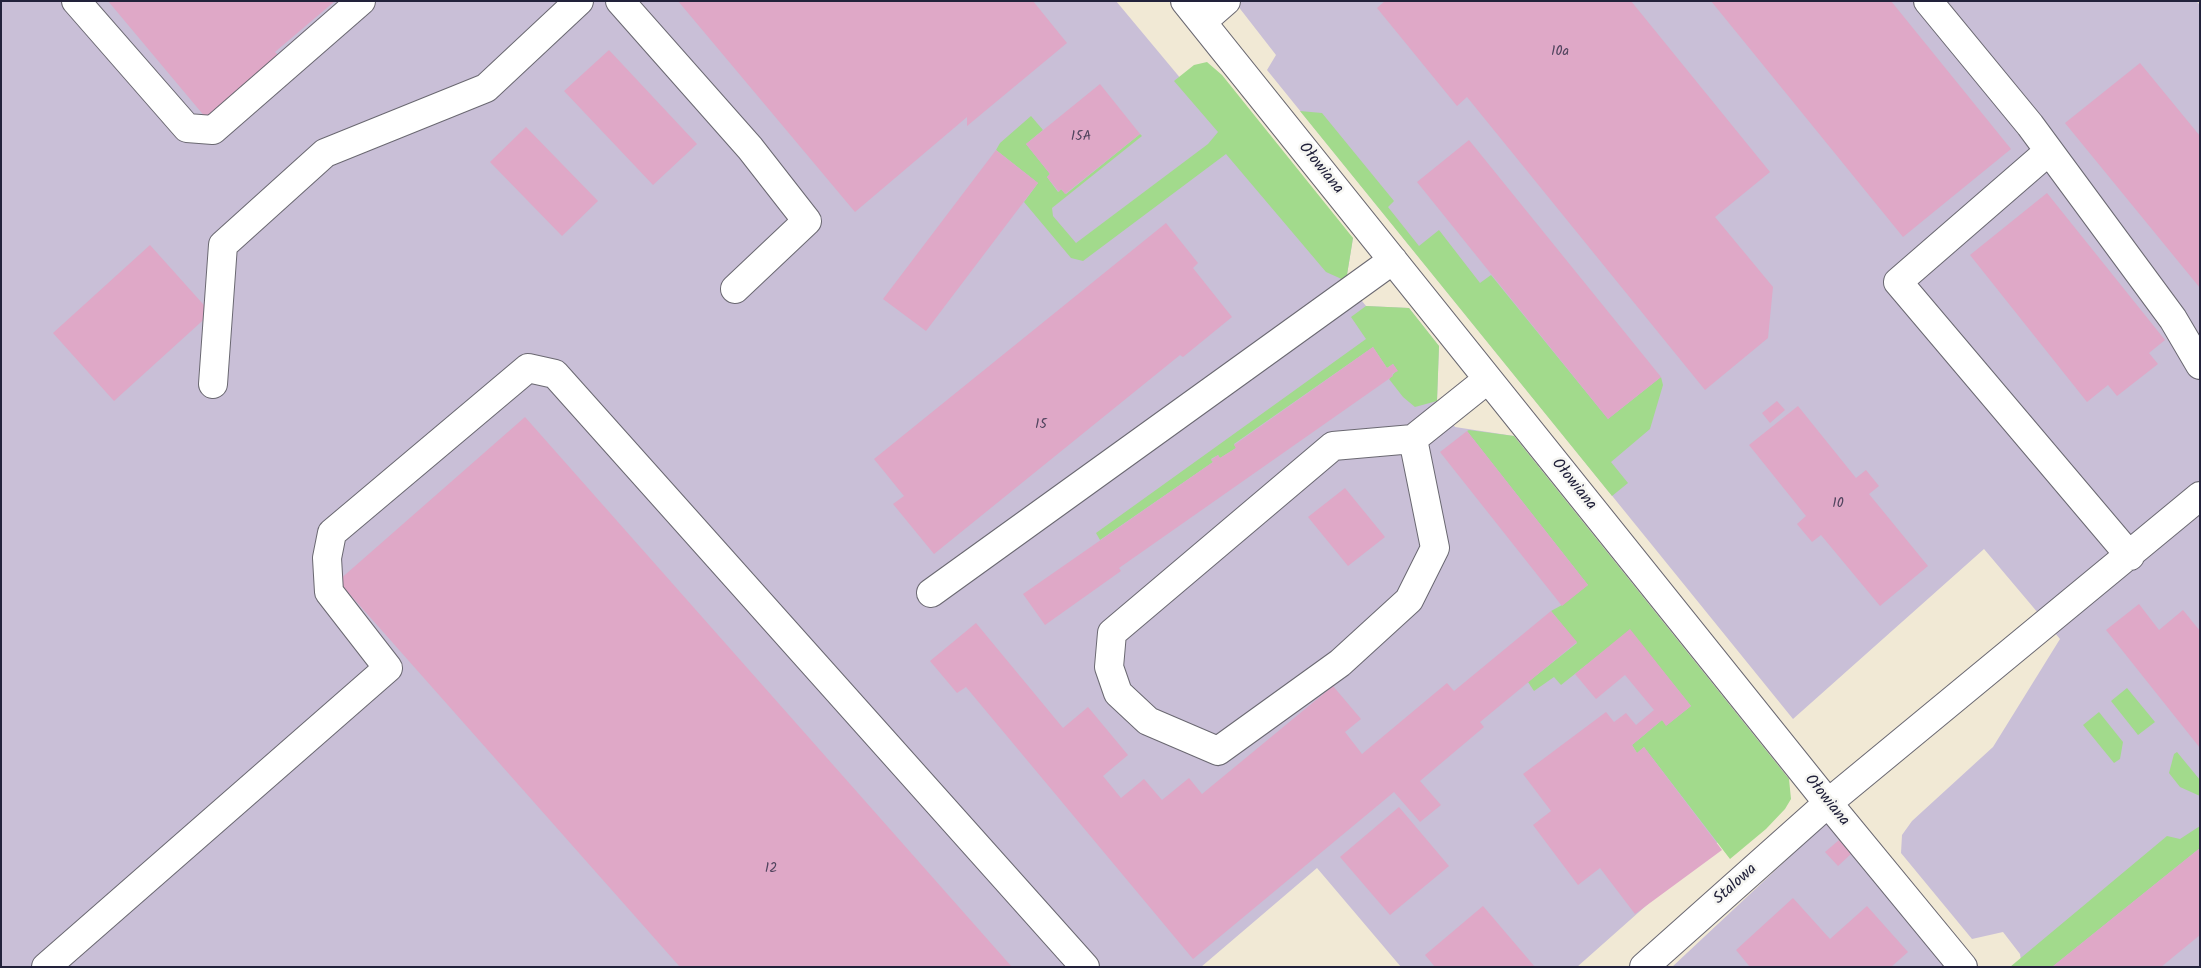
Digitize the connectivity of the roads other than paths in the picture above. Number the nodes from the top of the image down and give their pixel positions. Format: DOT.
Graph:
graph roads {
  1 [pos="76,1"];
  2 [pos="361,1"];
  3 [pos="578,1"];
  4 [pos="620,1"];
  5 [pos="1185,1"];
  6 [pos="1226,1"];
  7 [pos="1928,1"];
  8 [pos="1202,22"];
  9 [pos="2048,151"];
  10 [pos="1393,260"];
  11 [pos="735,289"];
  12 [pos="2200,364"];
  13 [pos="1488,379"];
  14 [pos="213,384"];
  15 [pos="1413,439"];
  16 [pos="2200,496"];
  17 [pos="2130,556"];
  18 [pos="931,593"];
  19 [pos="1828,803"];
  20 [pos="46,967"];
  21 [pos="1085,967"];
  22 [pos="1644,967"];
  23 [pos="1963,967"];
  1 -- 2 [label="street"];
  3 -- 14 [label="street"];
  4 -- 11 [label="street"];
  5 -- 8 [label="street, Ołowiana"];
  6 -- 8 [label="street"];
  7 -- 9 [label="street"];
  8 -- 10 [label="street, Ołowiana"];
  9 -- 12 [label="street"];
  9 -- 17 [label="street"];
  10 -- 13 [label="street, Ołowiana"];
  10 -- 18 [label="street"];
  13 -- 15 [label="street"];
  13 -- 19 [label="street, Ołowiana"];
  15 -- 15 [label="street"];
  16 -- 17 [label="street, Stalowa"];
  17 -- 19 [label="street, Stalowa"];
  19 -- 22 [label="street, Stalowa"];
  19 -- 23 [label="street, Ołowiana"];
  20 -- 21 [label="street"];
}
